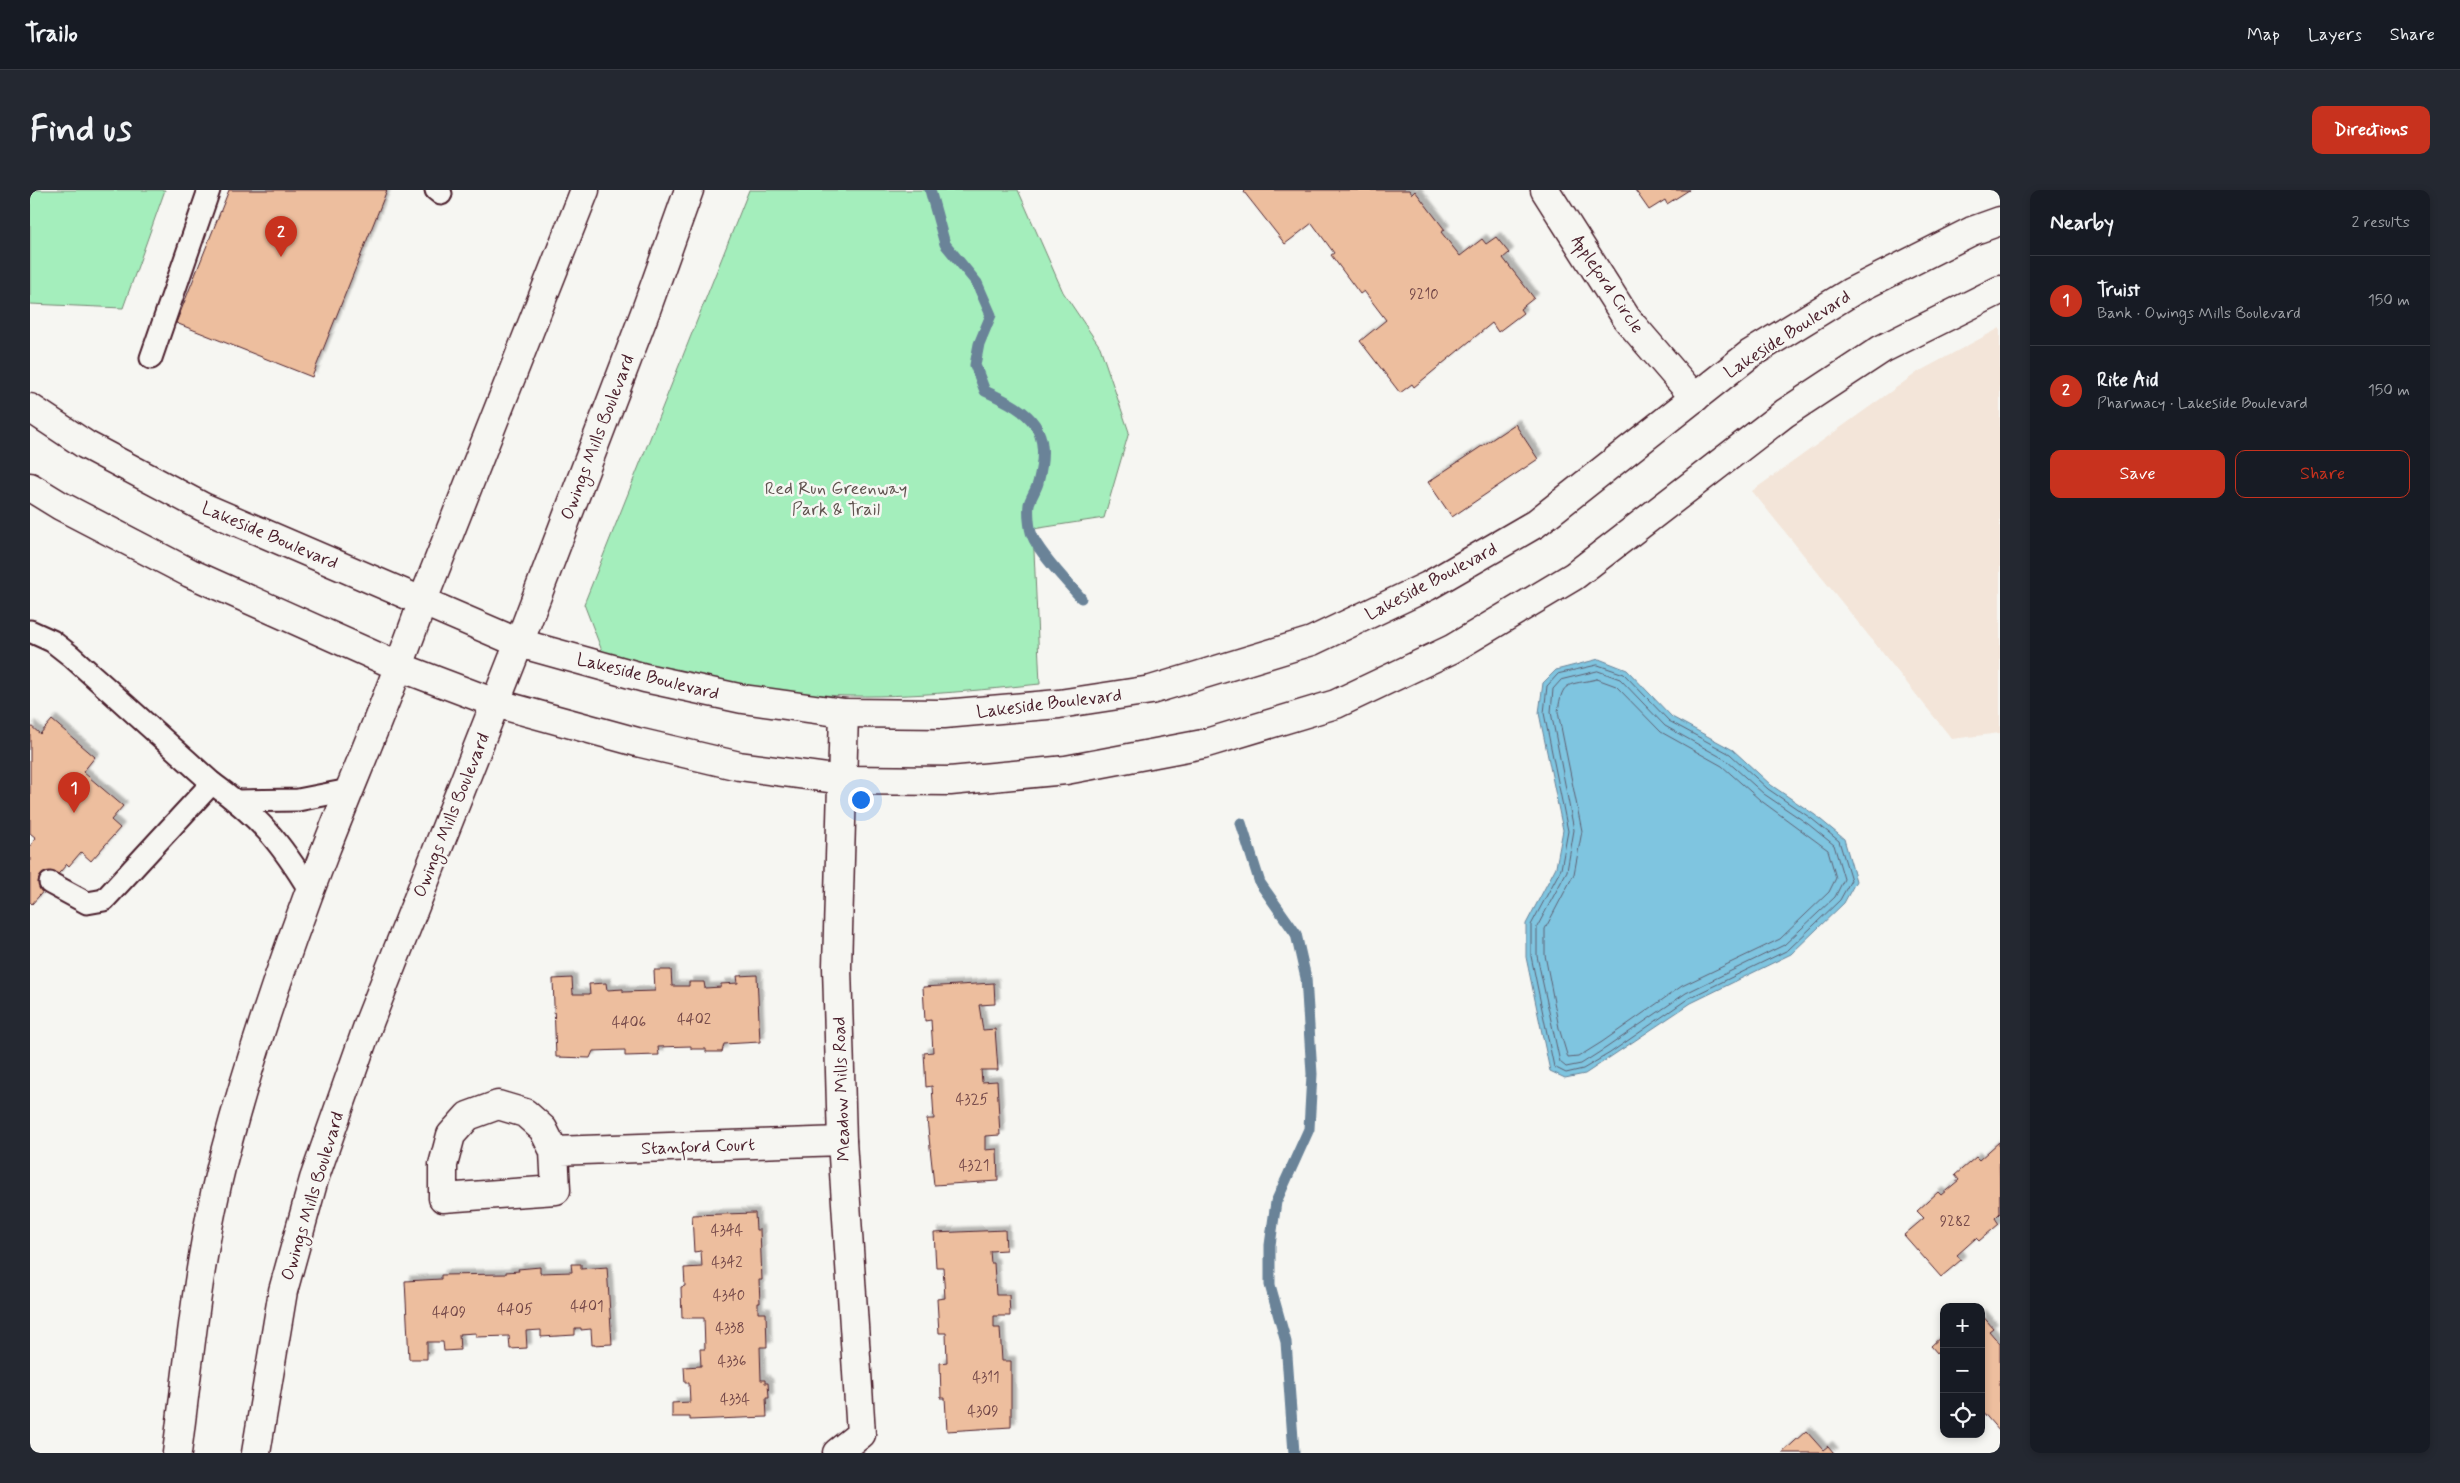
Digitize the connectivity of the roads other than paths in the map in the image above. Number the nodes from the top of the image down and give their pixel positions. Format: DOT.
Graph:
graph roads {
  1 [pos="209,190"];
  2 [pos="585,190"];
  3 [pos="689,190"];
  4 [pos="1545,190"];
  5 [pos="2000,221"];
  6 [pos="2000,290"];
  7 [pos="150,358"];
  8 [pos="1695,398"];
  9 [pos="30,408"];
  10 [pos="30,487"];
  11 [pos="423,600"];
  12 [pos="32,635"];
  13 [pos="519,643"];
  14 [pos="400,666"];
  15 [pos="495,703"];
  16 [pos="844,713"];
  17 [pos="843,780"];
  18 [pos="212,782"];
  19 [pos="349,790"];
  20 [pos="238,801"];
  21 [pos="50,883"];
  22 [pos="310,891"];
  23 [pos="842,1141"];
  24 [pos="554,1151"];
  25 [pos="177,1453"];
  26 [pos="256,1453"];
  27 [pos="837,1453"];
  1 -- 7 [label="lane"];
  2 -- 11 [label="main road"];
  3 -- 13 [label="main road, Owings Mills Boulevard"];
  4 -- 8 [label="main road, Appleford Circle"];
  5 -- 8 [label="main road, Lakeside Boulevard"];
  6 -- 17 [label="main road"];
  8 -- 16 [label="main road, Lakeside Boulevard"];
  9 -- 11 [label="main road, Lakeside Boulevard"];
  10 -- 14 [label="main road"];
  11 -- 13 [label="main road, Lakeside Boulevard"];
  11 -- 14 [label="main road"];
  12 -- 18 [label="lane"];
  13 -- 15 [label="main road, Owings Mills Boulevard"];
  13 -- 16 [label="main road, Lakeside Boulevard"];
  14 -- 15 [label="main road"];
  14 -- 19 [label="main road"];
  15 -- 17 [label="main road"];
  15 -- 26 [label="main road, Owings Mills Boulevard"];
  16 -- 17 [label="main road, Meadow Mills Road"];
  17 -- 23 [label="main road, Meadow Mills Road"];
  18 -- 20 [label="lane"];
  18 -- 21 [label="lane"];
  19 -- 20 [label="lane"];
  19 -- 22 [label="main road"];
  20 -- 22 [label="lane"];
  22 -- 25 [label="main road"];
  23 -- 24 [label="main road, Stanford Court"];
  23 -- 27 [label="main road, Meadow Mills Road"];
  24 -- 24 [label="main road"];
}
